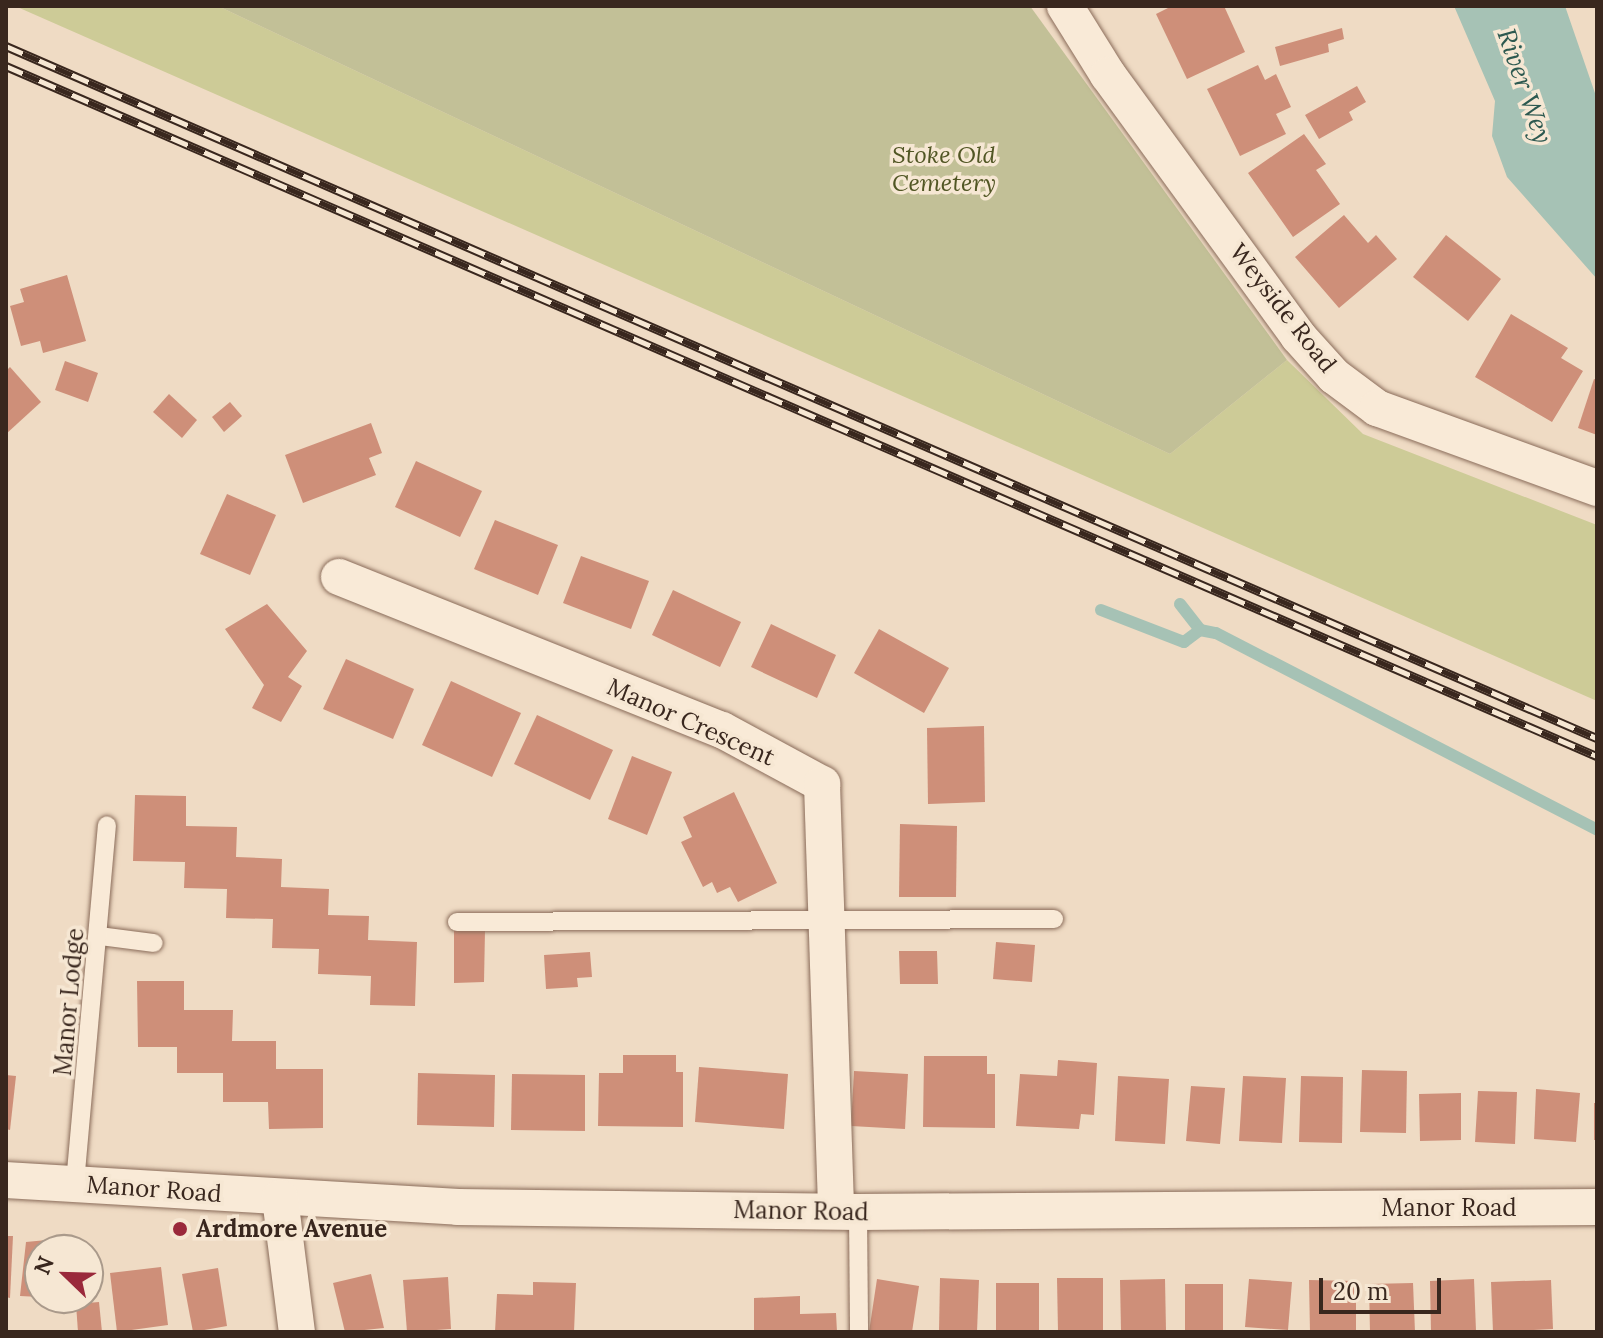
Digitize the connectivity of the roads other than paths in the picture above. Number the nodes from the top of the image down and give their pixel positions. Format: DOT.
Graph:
graph roads {
  1 [pos="1065,6"];
  2 [pos="1597,488"];
  3 [pos="339,577"];
  4 [pos="107,825"];
  5 [pos="1054,919"];
  6 [pos="457,922"];
  7 [pos="829,923"];
  8 [pos="100,936"];
  9 [pos="154,943"];
  10 [pos="6,1180"];
  11 [pos="75,1183"];
  12 [pos="280,1198"];
  13 [pos="1597,1207"];
  14 [pos="847,1212"];
  15 [pos="297,1332"];
  16 [pos="859,1332"];
  1 -- 2 [label="street, Weyside Road"];
  3 -- 7 [label="street, Manor Crescent"];
  4 -- 8 [label="lane, Manor Lodge"];
  5 -- 7 [label="lane"];
  6 -- 7 [label="lane"];
  7 -- 14 [label="street, Manor Crescent"];
  8 -- 9 [label="lane"];
  8 -- 11 [label="lane, Manor Lodge"];
  10 -- 11 [label="street, Manor Road"];
  11 -- 12 [label="street, Manor Road"];
  12 -- 14 [label="street, Manor Road"];
  12 -- 15 [label="street"];
  13 -- 14 [label="street, Manor Road"];
  14 -- 16 [label="lane"];
}
